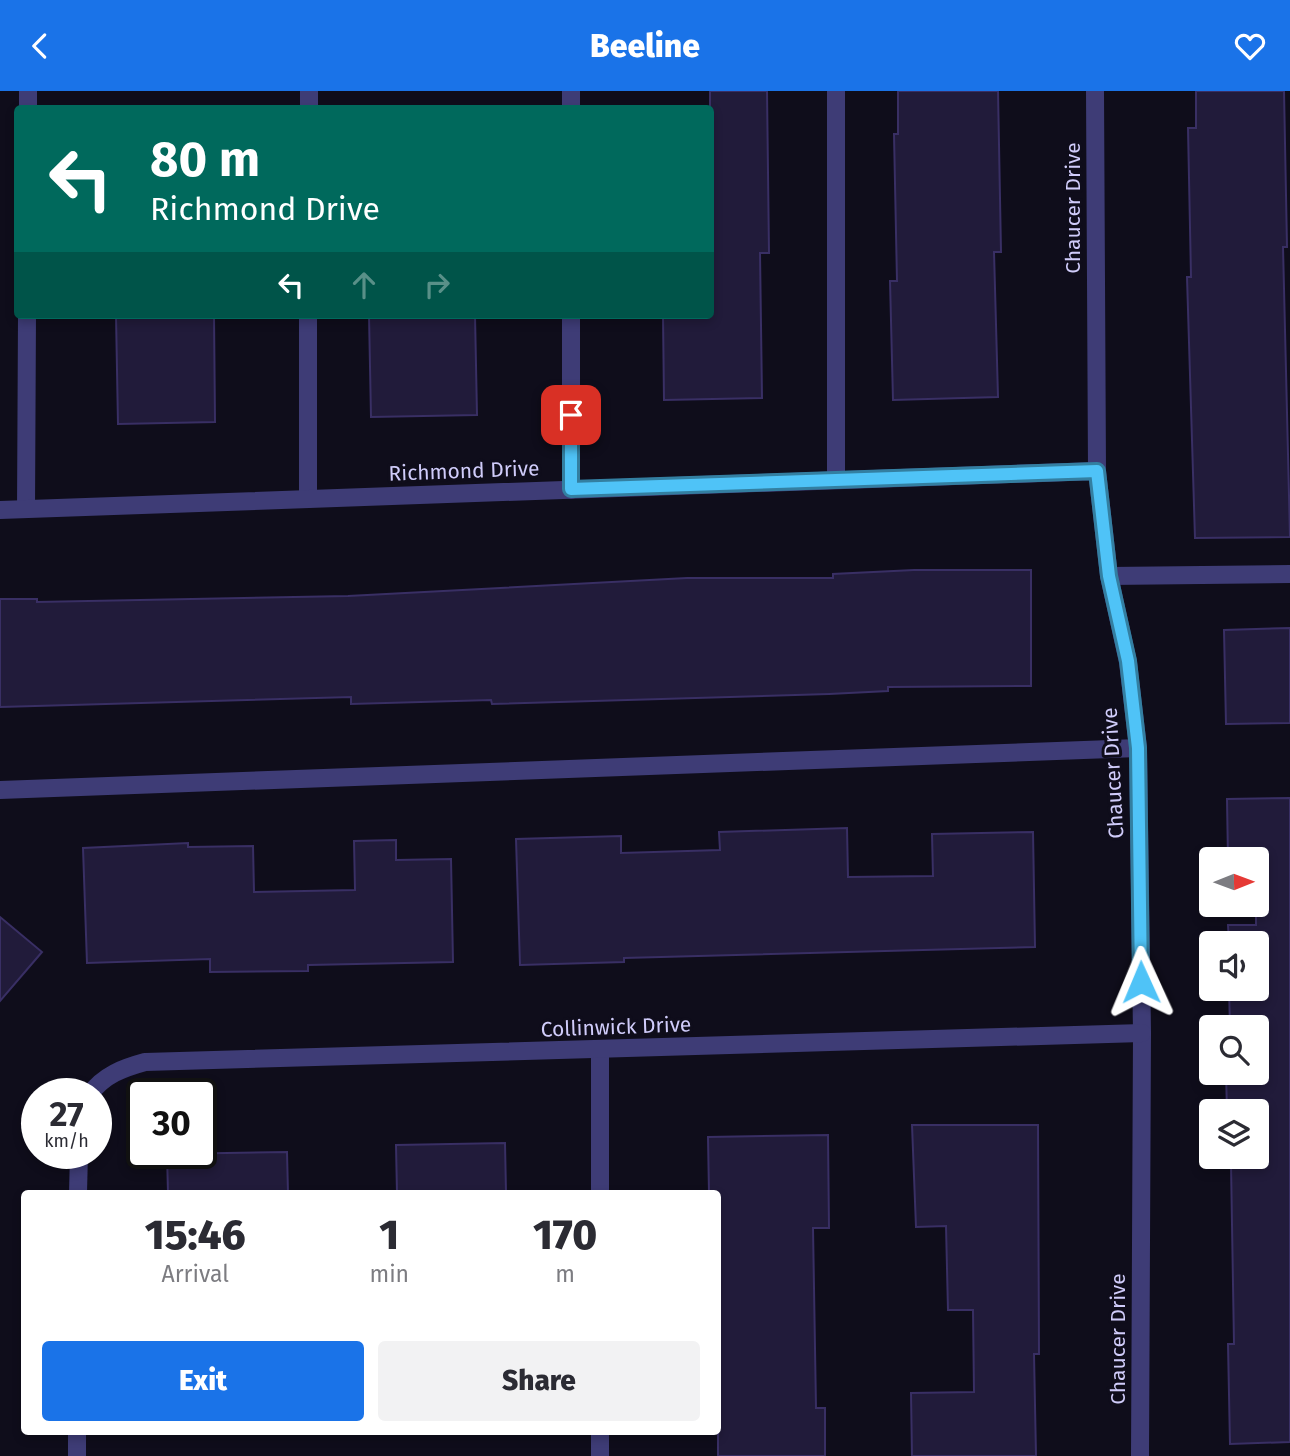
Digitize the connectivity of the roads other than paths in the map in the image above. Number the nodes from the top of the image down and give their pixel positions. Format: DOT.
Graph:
graph roads {
  1 [pos="836,91"];
  2 [pos="1095,91"];
  3 [pos="27,319"];
  4 [pos="309,319"];
  5 [pos="571,319"];
  6 [pos="1097,471"];
  7 [pos="836,480"];
  8 [pos="571,489"];
  9 [pos="308,499"];
  10 [pos="26,509"];
  11 [pos="0,510"];
  12 [pos="1290,574"];
  13 [pos="1109,576"];
  14 [pos="1138,748"];
  15 [pos="0,790"];
  16 [pos="1142,1033"];
  17 [pos="600,1051"];
  18 [pos="109,1078"];
  19 [pos="79,1169"];
  20 [pos="78,1190"];
  21 [pos="600,1190"];
  22 [pos="77,1435"];
  23 [pos="600,1435"];
  24 [pos="77,1456"];
  25 [pos="600,1456"];
  26 [pos="1140,1456"];
  1 -- 7 [label="street"];
  2 -- 6 [label="street, Chaucer Drive"];
  3 -- 10 [label="street"];
  4 -- 9 [label="street"];
  5 -- 8 [label="street"];
  6 -- 7 [label="street, Richmond Drive"];
  6 -- 13 [label="street, Chaucer Drive"];
  7 -- 8 [label="street, Richmond Drive"];
  8 -- 9 [label="street, Richmond Drive"];
  9 -- 10 [label="street, Richmond Drive"];
  10 -- 11 [label="street, Richmond Drive"];
  12 -- 13 [label="street"];
  13 -- 14 [label="street, Chaucer Drive"];
  14 -- 15 [label="street"];
  14 -- 16 [label="street, Chaucer Drive"];
  16 -- 17 [label="street, Collinwick Drive"];
  16 -- 26 [label="street, Chaucer Drive"];
  17 -- 18 [label="street, Collinwick Drive"];
  17 -- 21 [label="street"];
  19 -- 20 [label="street"];
  22 -- 24 [label="street"];
  23 -- 25 [label="street"];
}
